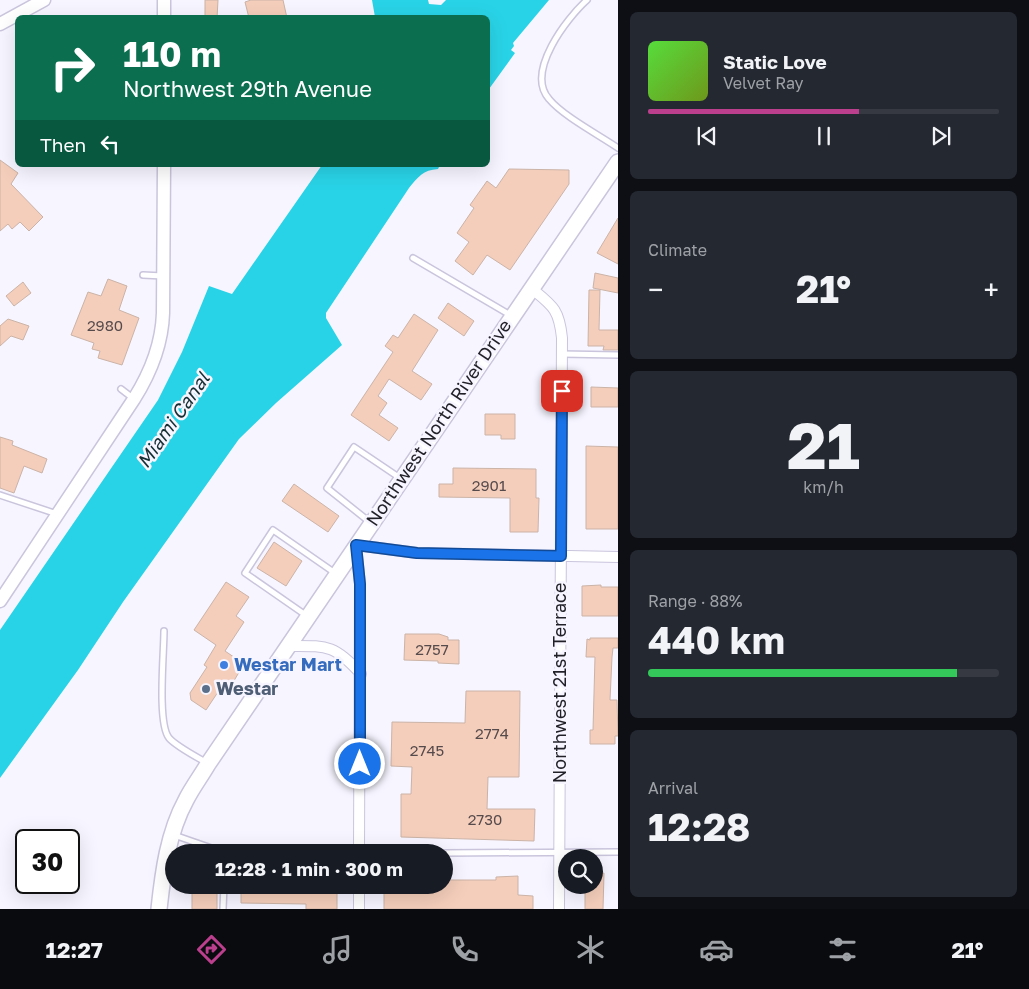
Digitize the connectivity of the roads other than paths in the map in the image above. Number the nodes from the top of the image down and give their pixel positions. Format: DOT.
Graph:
graph roads {
  1 [pos="44,0"];
  2 [pos="164,0"];
  3 [pos="587,0"];
  4 [pos="16,15"];
  5 [pos="164,15"];
  6 [pos="15,16"];
  7 [pos="0,24"];
  8 [pos="618,148"];
  9 [pos="618,162"];
  10 [pos="164,167"];
  11 [pos="413,258"];
  12 [pos="143,275"];
  13 [pos="164,276"];
  14 [pos="532,288"];
  15 [pos="512,316"];
  16 [pos="562,354"];
  17 [pos="618,355"];
  18 [pos="121,389"];
  19 [pos="134,399"];
  20 [pos="401,478"];
  21 [pos="0,494"];
  22 [pos="57,514"];
  23 [pos="371,523"];
  24 [pos="356,545"];
  25 [pos="561,556"];
  26 [pos="618,557"];
  27 [pos="336,574"];
  28 [pos="0,601"];
  29 [pos="308,617"];
  30 [pos="164,631"];
  31 [pos="288,646"];
  32 [pos="361,674"];
  33 [pos="208,764"];
  34 [pos="173,834"];
  35 [pos="201,844"];
  36 [pos="360,844"];
  37 [pos="560,849"];
  38 [pos="558,852"];
  39 [pos="603,852"];
  40 [pos="618,852"];
  41 [pos="453,853"];
  42 [pos="224,894"];
  43 [pos="359,894"];
  44 [pos="559,894"];
  45 [pos="159,909"];
  46 [pos="223,909"];
  47 [pos="359,909"];
  48 [pos="559,909"];
  1 -- 4 [label="street"];
  2 -- 5 [label="street"];
  3 -- 8 [label="lane"];
  6 -- 7 [label="street"];
  9 -- 14 [label="main road, Northwest North River Drive"];
  10 -- 13 [label="street"];
  11 -- 15 [label="lane"];
  12 -- 13 [label="lane"];
  13 -- 19 [label="street"];
  14 -- 15 [label="main road, Northwest North River Drive"];
  14 -- 16 [label="street, Northwest 21st Terrace"];
  15 -- 20 [label="main road, Northwest North River Drive"];
  16 -- 17 [label="lane"];
  16 -- 25 [label="street, Northwest 21st Terrace"];
  18 -- 19 [label="lane"];
  19 -- 22 [label="street"];
  20 -- 23 [label="main road, Northwest North River Drive"];
  20 -- 23 [label="lane"];
  21 -- 22 [label="lane"];
  22 -- 28 [label="street"];
  23 -- 24 [label="main road, Northwest North River Drive"];
  24 -- 25 [label="street"];
  24 -- 27 [label="main road, Northwest North River Drive"];
  24 -- 32 [label="street"];
  25 -- 26 [label="street"];
  25 -- 37 [label="street, Northwest 21st Terrace"];
  27 -- 29 [label="main road, Northwest North River Drive"];
  27 -- 29 [label="lane"];
  29 -- 31 [label="main road, Northwest North River Drive"];
  30 -- 33 [label="lane"];
  31 -- 32 [label="street"];
  31 -- 33 [label="main road, Northwest North River Drive"];
  32 -- 36 [label="street"];
  33 -- 34 [label="main road, Northwest North River Drive"];
  34 -- 35 [label="lane"];
  34 -- 45 [label="main road, Northwest North River Drive"];
  38 -- 41 [label="lane"];
  39 -- 40 [label="lane"];
  42 -- 46 [label="lane"];
  43 -- 47 [label="street"];
  44 -- 48 [label="street, Northwest 21st Terrace"];
}
